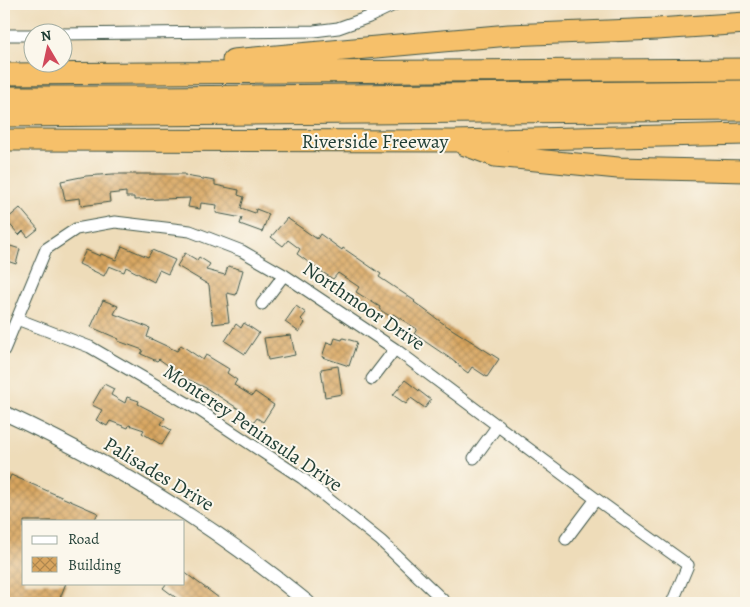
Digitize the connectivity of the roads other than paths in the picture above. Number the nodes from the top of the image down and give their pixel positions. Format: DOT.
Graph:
graph roads {
  1 [pos="396,4"];
  2 [pos="746,23"];
  3 [pos="72,34"];
  4 [pos="4,35"];
  5 [pos="22,35"];
  6 [pos="746,69"];
  7 [pos="4,74"];
  8 [pos="67,74"];
  9 [pos="746,91"];
  10 [pos="4,97"];
  11 [pos="746,110"];
  12 [pos="4,116"];
  13 [pos="746,134"];
  14 [pos="4,140"];
  15 [pos="452,141"];
  16 [pos="746,171"];
  17 [pos="284,275"];
  18 [pos="262,304"];
  19 [pos="17,319"];
  20 [pos="395,349"];
  21 [pos="4,350"];
  22 [pos="372,378"];
  23 [pos="4,413"];
  24 [pos="498,425"];
  25 [pos="474,458"];
  26 [pos="596,499"];
  27 [pos="566,539"];
  28 [pos="308,603"];
  29 [pos="446,603"];
  30 [pos="672,603"];
  1 -- 3 [label="street"];
  2 -- 8 [label="highway"];
  4 -- 5 [label="street"];
  6 -- 8 [label="highway"];
  7 -- 8 [label="highway"];
  9 -- 10 [label="highway"];
  11 -- 12 [label="highway"];
  13 -- 15 [label="highway, Riverside Freeway"];
  14 -- 15 [label="highway, Riverside Freeway"];
  15 -- 16 [label="highway"];
  17 -- 18 [label="street"];
  17 -- 19 [label="street, Northmoor Drive"];
  17 -- 20 [label="street, Northmoor Drive"];
  19 -- 21 [label="street, Northmoor Drive"];
  19 -- 29 [label="street, Monterey Peninsula Drive"];
  20 -- 22 [label="street"];
  20 -- 24 [label="street, Northmoor Drive"];
  23 -- 28 [label="street, Palisades Drive"];
  24 -- 25 [label="street"];
  24 -- 26 [label="street, Northmoor Drive"];
  26 -- 27 [label="street"];
  26 -- 30 [label="street, Northmoor Drive"];
}
